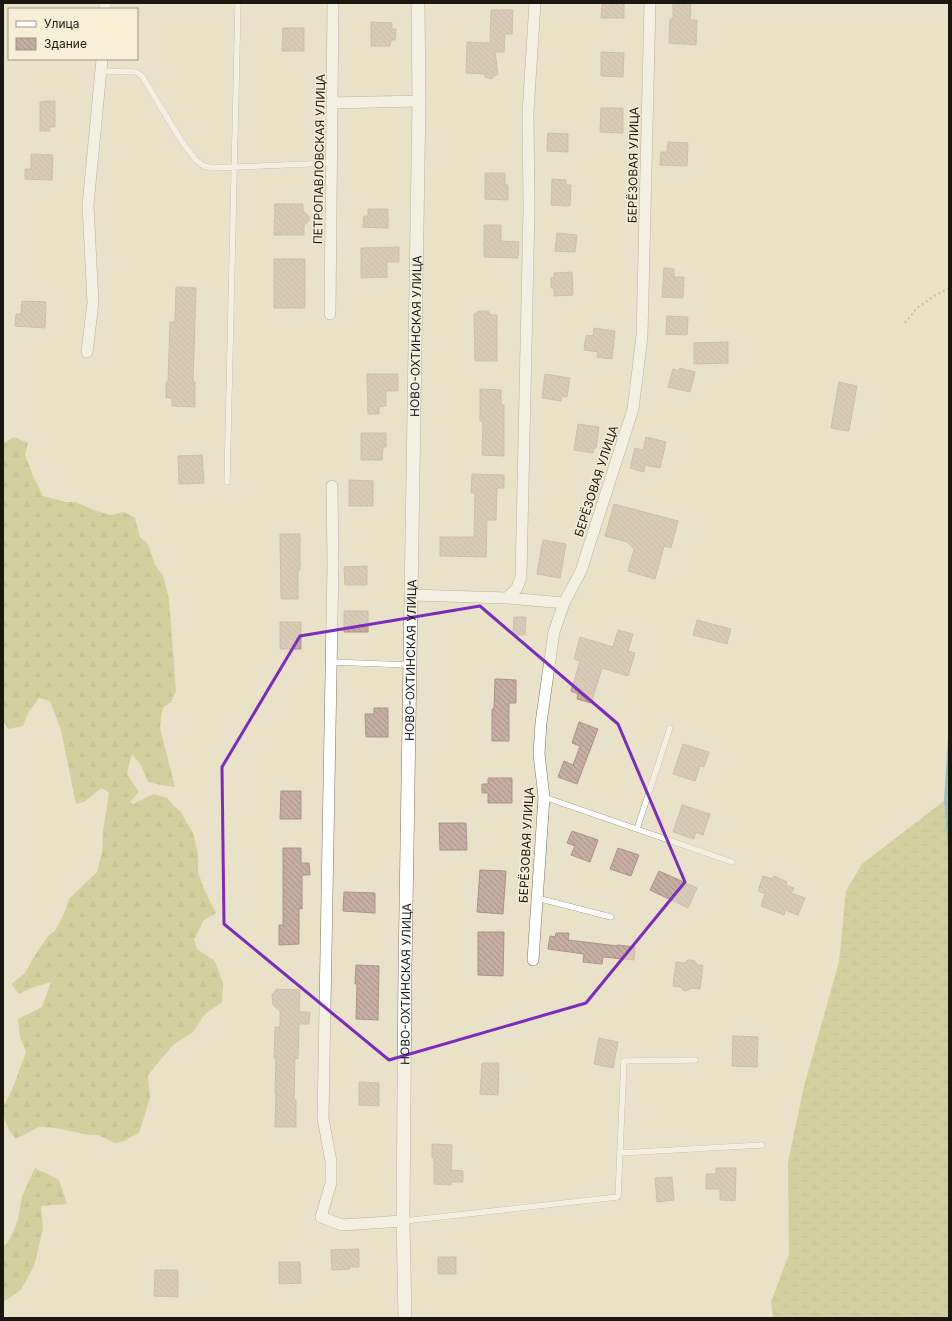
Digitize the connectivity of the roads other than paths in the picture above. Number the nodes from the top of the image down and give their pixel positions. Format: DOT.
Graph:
graph roads {
  1 [pos="238,3"];
  2 [pos="333,3"];
  3 [pos="418,3"];
  4 [pos="535,3"];
  5 [pos="650,3"];
  6 [pos="102,60"];
  7 [pos="102,71"];
  8 [pos="419,101"];
  9 [pos="332,103"];
  10 [pos="332,163"];
  11 [pos="234,167"];
  12 [pos="330,314"];
  13 [pos="87,352"];
  14 [pos="227,482"];
  15 [pos="332,486"];
  16 [pos="412,594"];
  17 [pos="507,598"];
  18 [pos="564,603"];
  19 [pos="331,662"];
  20 [pos="409,665"];
  21 [pos="670,728"];
  22 [pos="544,797"];
  23 [pos="637,829"];
  24 [pos="732,862"];
  25 [pos="537,898"];
  26 [pos="611,917"];
  27 [pos="533,960"];
  28 [pos="695,1060"];
  29 [pos="762,1145"];
  30 [pos="620,1153"];
  31 [pos="403,1221"];
  32 [pos="405,1318"];
  1 -- 11 [label="lane"];
  2 -- 9 [label="street, ПЕТРОПАВЛОВСКАЯ УЛИЦА"];
  3 -- 8 [label="street, НОВО-ОХТИНСКАЯ УЛИЦА"];
  4 -- 17 [label="street"];
  5 -- 18 [label="street, БЕРЁЗОВАЯ УЛИЦА"];
  6 -- 7 [label="street"];
  7 -- 11 [label="lane"];
  7 -- 13 [label="street"];
  8 -- 9 [label="street"];
  8 -- 16 [label="street, НОВО-ОХТИНСКАЯ УЛИЦА"];
  9 -- 10 [label="street, ПЕТРОПАВЛОВСКАЯ УЛИЦА"];
  10 -- 11 [label="lane"];
  10 -- 12 [label="street, ПЕТРОПАВЛОВСКАЯ УЛИЦА"];
  11 -- 14 [label="lane"];
  15 -- 19 [label="street"];
  16 -- 17 [label="street"];
  16 -- 20 [label="street, НОВО-ОХТИНСКАЯ УЛИЦА"];
  17 -- 18 [label="street"];
  18 -- 22 [label="street, БЕРЁЗОВАЯ УЛИЦА"];
  19 -- 20 [label="lane"];
  19 -- 31 [label="street"];
  20 -- 31 [label="street, НОВО-ОХТИНСКАЯ УЛИЦА"];
  21 -- 23 [label="lane"];
  22 -- 23 [label="lane"];
  22 -- 25 [label="street, БЕРЁЗОВАЯ УЛИЦА"];
  23 -- 24 [label="lane"];
  25 -- 26 [label="lane"];
  25 -- 27 [label="street, БЕРЁЗОВАЯ УЛИЦА"];
  28 -- 30 [label="lane"];
  29 -- 30 [label="lane"];
  30 -- 31 [label="lane"];
  31 -- 32 [label="street, НОВО-ОХТИНСКАЯ УЛИЦА"];
}
